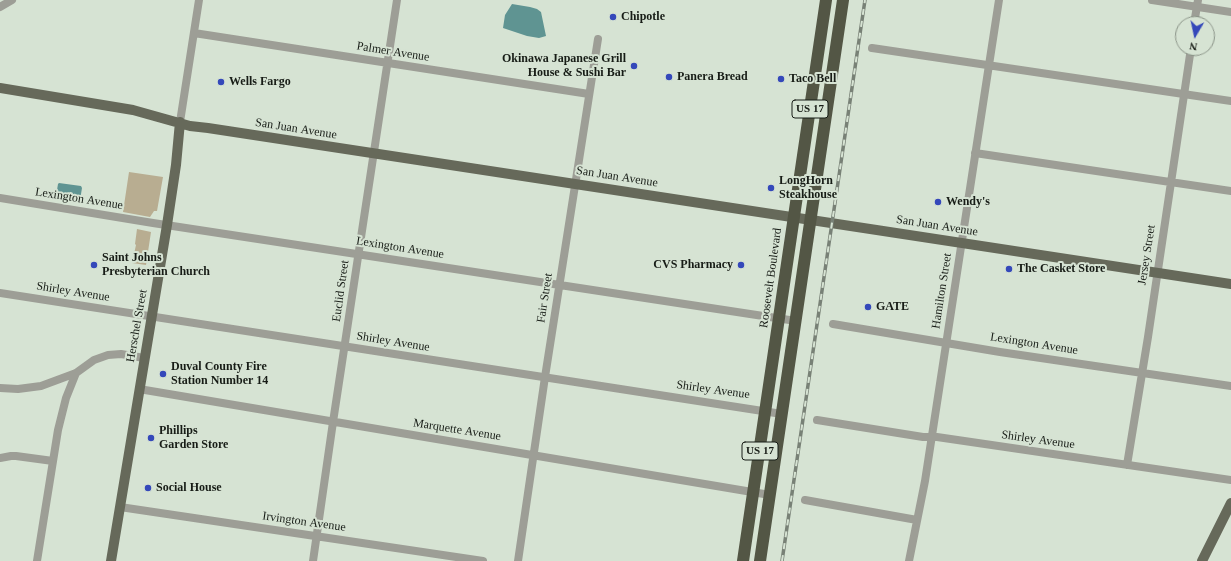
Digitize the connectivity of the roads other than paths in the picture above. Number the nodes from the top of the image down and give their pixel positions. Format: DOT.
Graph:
graph roads {
  1 [pos="12,0"];
  2 [pos="198,0"];
  3 [pos="397,0"];
  4 [pos="826,0"];
  5 [pos="843,0"];
  6 [pos="998,0"];
  7 [pos="1152,0"];
  8 [pos="1197,3"];
  9 [pos="0,7"];
  10 [pos="1231,12"];
  11 [pos="1195,16"];
  12 [pos="194,33"];
  13 [pos="598,39"];
  14 [pos="872,48"];
  15 [pos="818,53"];
  16 [pos="1189,56"];
  17 [pos="388,63"];
  18 [pos="989,65"];
  19 [pos="0,88"];
  20 [pos="589,94"];
  21 [pos="1184,94"];
  22 [pos="1231,101"];
  23 [pos="180,122"];
  24 [pos="825,124"];
  25 [pos="975,153"];
  26 [pos="374,154"];
  27 [pos="1170,182"];
  28 [pos="575,184"];
  29 [pos="1231,191"];
  30 [pos="0,198"];
  31 [pos="794,218"];
  32 [pos="811,220"];
  33 [pos="167,225"];
  34 [pos="962,243"];
  35 [pos="358,254"];
  36 [pos="1157,273"];
  37 [pos="560,284"];
  38 [pos="1231,284"];
  39 [pos="0,293"];
  40 [pos="152,317"];
  41 [pos="780,318"];
  42 [pos="796,321"];
  43 [pos="833,324"];
  44 [pos="946,342"];
  45 [pos="345,346"];
  46 [pos="144,358"];
  47 [pos="76,373"];
  48 [pos="1142,373"];
  49 [pos="545,378"];
  50 [pos="1231,386"];
  51 [pos="0,388"];
  52 [pos="139,389"];
  53 [pos="766,410"];
  54 [pos="782,414"];
  55 [pos="817,420"];
  56 [pos="333,422"];
  57 [pos="932,437"];
  58 [pos="534,454"];
  59 [pos="0,458"];
  60 [pos="53,461"];
  61 [pos="1127,465"];
  62 [pos="1231,480"];
  63 [pos="754,492"];
  64 [pos="770,495"];
  65 [pos="805,500"];
  66 [pos="1231,503"];
  67 [pos="120,507"];
  68 [pos="917,520"];
  69 [pos="317,536"];
  70 [pos="37,561"];
  71 [pos="111,561"];
  72 [pos="313,561"];
  73 [pos="483,561"];
  74 [pos="518,561"];
  75 [pos="743,561"];
  76 [pos="760,561"];
  77 [pos="909,561"];
  78 [pos="1202,561"];
  1 -- 9 [label="street"];
  2 -- 12 [label="street, Herschel Street"];
  3 -- 17 [label="street, Euclid Street"];
  4 -- 15 [label="highway, Roosevelt Boulevard / US 17"];
  5 -- 24 [label="highway, US 17"];
  6 -- 18 [label="street, Hamilton Street"];
  7 -- 8 [label="street"];
  8 -- 10 [label="street"];
  8 -- 11 [label="street"];
  12 -- 17 [label="street, Palmer Avenue"];
  12 -- 23 [label="street, Herschel Street"];
  13 -- 20 [label="street, Fair Street"];
  14 -- 18 [label="street"];
  15 -- 24 [label="highway"];
  15 -- 31 [label="highway, Roosevelt Boulevard / US 17"];
  16 -- 21 [label="street, Jersey Street"];
  17 -- 20 [label="street, Palmer Avenue"];
  17 -- 26 [label="street, Euclid Street"];
  18 -- 21 [label="street"];
  18 -- 25 [label="street, Hamilton Street"];
  19 -- 23 [label="main road, San Juan Avenue"];
  20 -- 28 [label="street, Fair Street"];
  21 -- 22 [label="street"];
  21 -- 27 [label="street, Jersey Street"];
  23 -- 26 [label="main road, San Juan Avenue"];
  23 -- 33 [label="main road, Herschel Street"];
  24 -- 32 [label="highway, US 17"];
  25 -- 27 [label="street"];
  25 -- 34 [label="street, Hamilton Street"];
  26 -- 28 [label="main road, San Juan Avenue"];
  26 -- 35 [label="street, Euclid Street"];
  27 -- 29 [label="street"];
  27 -- 36 [label="street, Jersey Street"];
  28 -- 31 [label="main road, San Juan Avenue"];
  28 -- 37 [label="street, Fair Street"];
  30 -- 33 [label="street, Lexington Avenue"];
  31 -- 32 [label="main road, San Juan Avenue"];
  31 -- 41 [label="highway, Roosevelt Boulevard / US 17"];
  32 -- 34 [label="main road, San Juan Avenue"];
  32 -- 42 [label="highway, US 17"];
  33 -- 35 [label="street, Lexington Avenue"];
  33 -- 40 [label="main road, Herschel Street"];
  34 -- 36 [label="main road, San Juan Avenue"];
  34 -- 44 [label="street, Hamilton Street"];
  35 -- 37 [label="street, Lexington Avenue"];
  35 -- 45 [label="street, Euclid Street"];
  36 -- 38 [label="main road, San Juan Avenue"];
  36 -- 48 [label="street, Jersey Street"];
  37 -- 41 [label="street, Lexington Avenue"];
  37 -- 49 [label="street, Fair Street"];
  39 -- 40 [label="street, Shirley Avenue"];
  40 -- 45 [label="street, Shirley Avenue"];
  40 -- 46 [label="main road, Herschel Street"];
  41 -- 42 [label="street, Lexington Avenue"];
  41 -- 53 [label="highway, Roosevelt Boulevard / US 17"];
  42 -- 54 [label="highway, US 17"];
  43 -- 44 [label="street, Lexington Avenue"];
  44 -- 48 [label="street, Lexington Avenue"];
  44 -- 57 [label="street, Hamilton Street"];
  45 -- 49 [label="street, Shirley Avenue"];
  45 -- 56 [label="street, Euclid Street"];
  46 -- 47 [label="street"];
  46 -- 52 [label="main road, Herschel Street"];
  47 -- 51 [label="street"];
  47 -- 60 [label="street"];
  48 -- 50 [label="street, Lexington Avenue"];
  48 -- 61 [label="street, Jersey Street"];
  49 -- 53 [label="street, Shirley Avenue"];
  49 -- 58 [label="street, Fair Street"];
  52 -- 56 [label="street, Marquette Avenue"];
  52 -- 67 [label="main road, Herschel Street"];
  53 -- 54 [label="street, Shirley Avenue"];
  53 -- 63 [label="highway, Roosevelt Boulevard / US 17"];
  54 -- 64 [label="highway, US 17"];
  55 -- 57 [label="street, Shirley Avenue"];
  56 -- 58 [label="street, Marquette Avenue"];
  56 -- 69 [label="street, Euclid Street"];
  57 -- 61 [label="street, Shirley Avenue"];
  57 -- 68 [label="street, Hamilton Street"];
  58 -- 63 [label="street, Marquette Avenue"];
  58 -- 74 [label="street, Fair Street"];
  59 -- 60 [label="street"];
  60 -- 70 [label="street"];
  61 -- 62 [label="street, Shirley Avenue"];
  63 -- 64 [label="street, Marquette Avenue"];
  63 -- 75 [label="highway, Roosevelt Boulevard / US 17"];
  64 -- 76 [label="highway, US 17"];
  65 -- 68 [label="street"];
  66 -- 78 [label="main road"];
  67 -- 69 [label="street, Irvington Avenue"];
  67 -- 71 [label="main road, Herschel Street"];
  68 -- 77 [label="street, Hamilton Street"];
  69 -- 72 [label="street, Euclid Street"];
  69 -- 73 [label="street, Irvington Avenue"];
}
